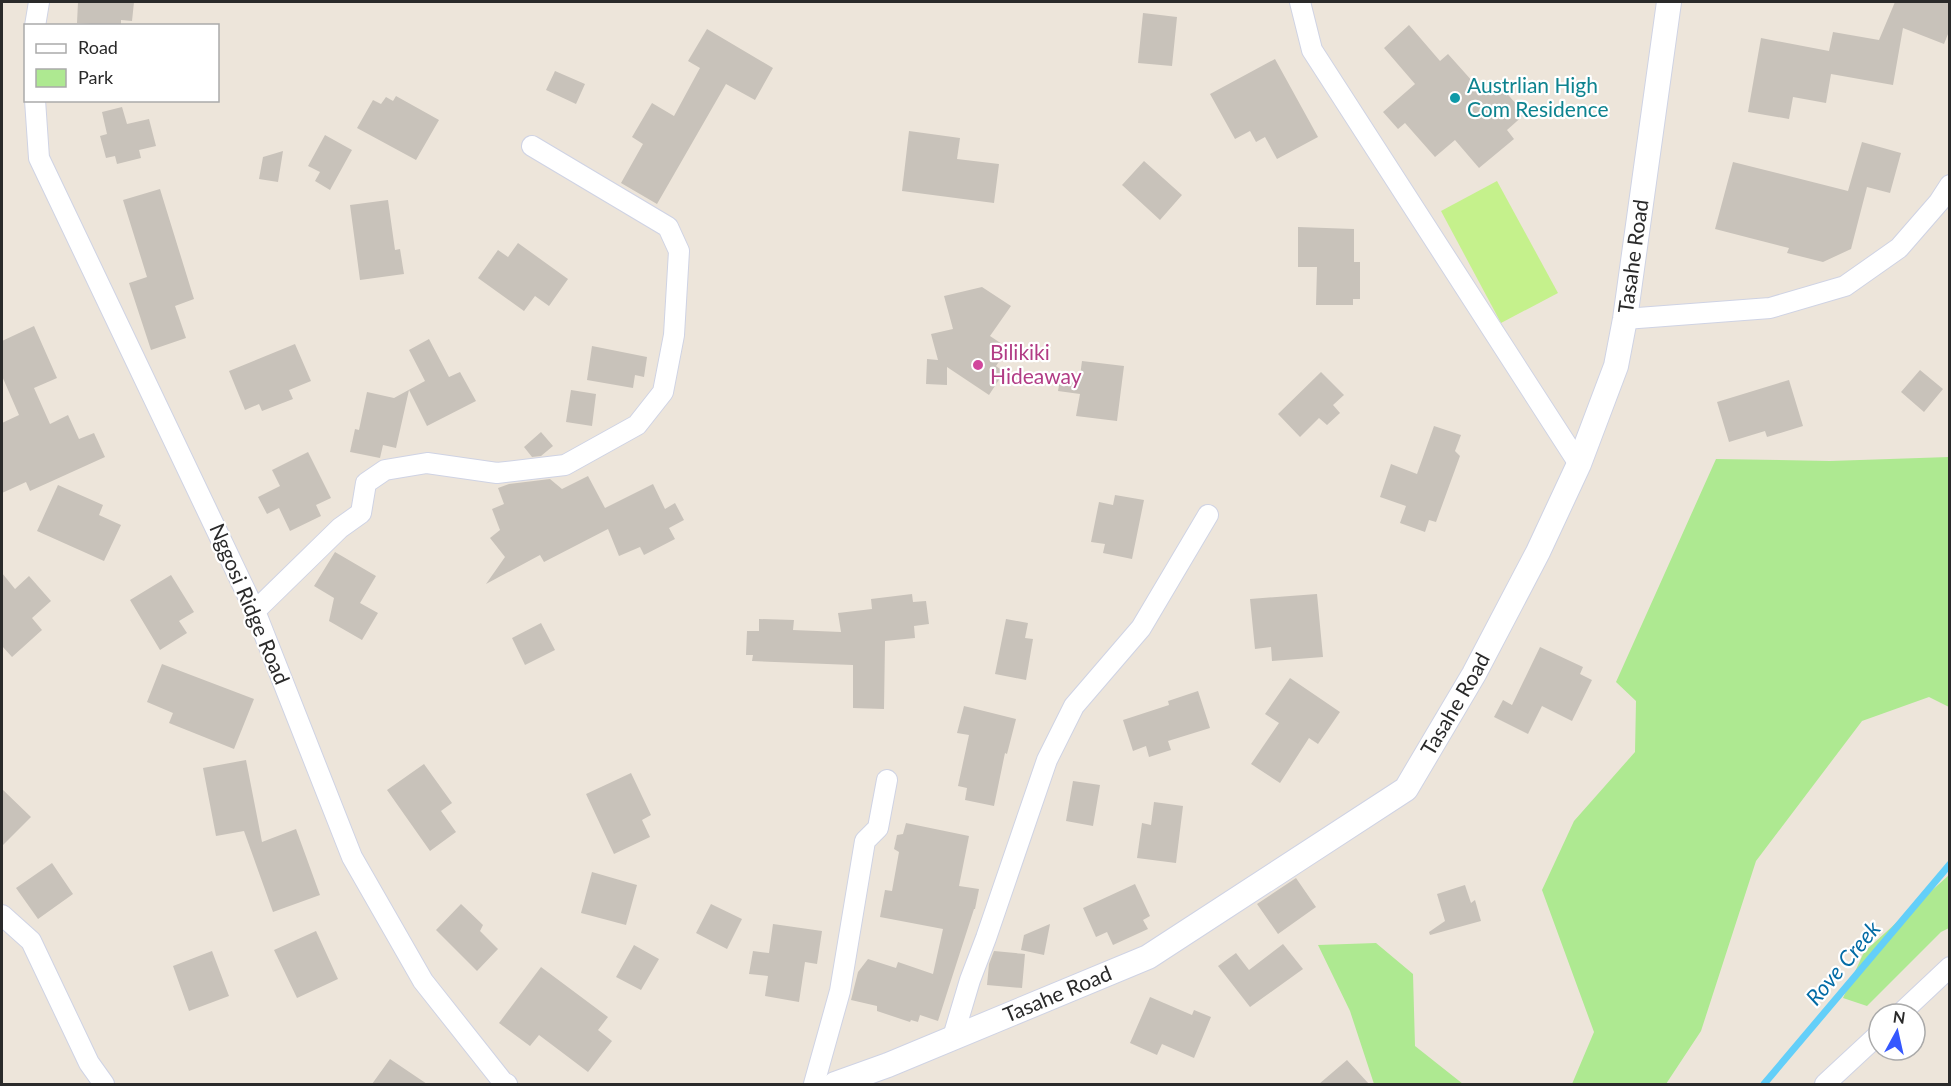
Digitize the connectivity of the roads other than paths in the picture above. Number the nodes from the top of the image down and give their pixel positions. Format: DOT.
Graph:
graph roads {
  1 [pos="39,2"];
  2 [pos="1300,2"];
  3 [pos="1669,2"];
  4 [pos="34,24"];
  5 [pos="35,102"];
  6 [pos="532,146"];
  7 [pos="1950,185"];
  8 [pos="1625,319"];
  9 [pos="1579,464"];
  10 [pos="1208,514"];
  11 [pos="255,611"];
  12 [pos="887,780"];
  13 [pos="2,915"];
  14 [pos="1950,967"];
  15 [pos="1913,1002"];
  16 [pos="953,1037"];
  17 [pos="1867,1045"];
  18 [pos="104,1084"];
  19 [pos="507,1084"];
  20 [pos="814,1084"];
  21 [pos="835,1084"];
  22 [pos="1825,1084"];
  1 -- 4 [label="street"];
  2 -- 9 [label="street"];
  3 -- 8 [label="street, Tasahe Road"];
  5 -- 11 [label="street, Nggosi Ridge Road"];
  6 -- 11 [label="street"];
  7 -- 8 [label="street"];
  8 -- 9 [label="street, Tasahe Road"];
  9 -- 16 [label="street, Tasahe Road"];
  10 -- 16 [label="street"];
  11 -- 19 [label="street, Nggosi Ridge Road"];
  12 -- 20 [label="street"];
  13 -- 18 [label="street"];
  14 -- 15 [label="street"];
  16 -- 21 [label="street, Tasahe Road"];
  17 -- 22 [label="street"];
}
